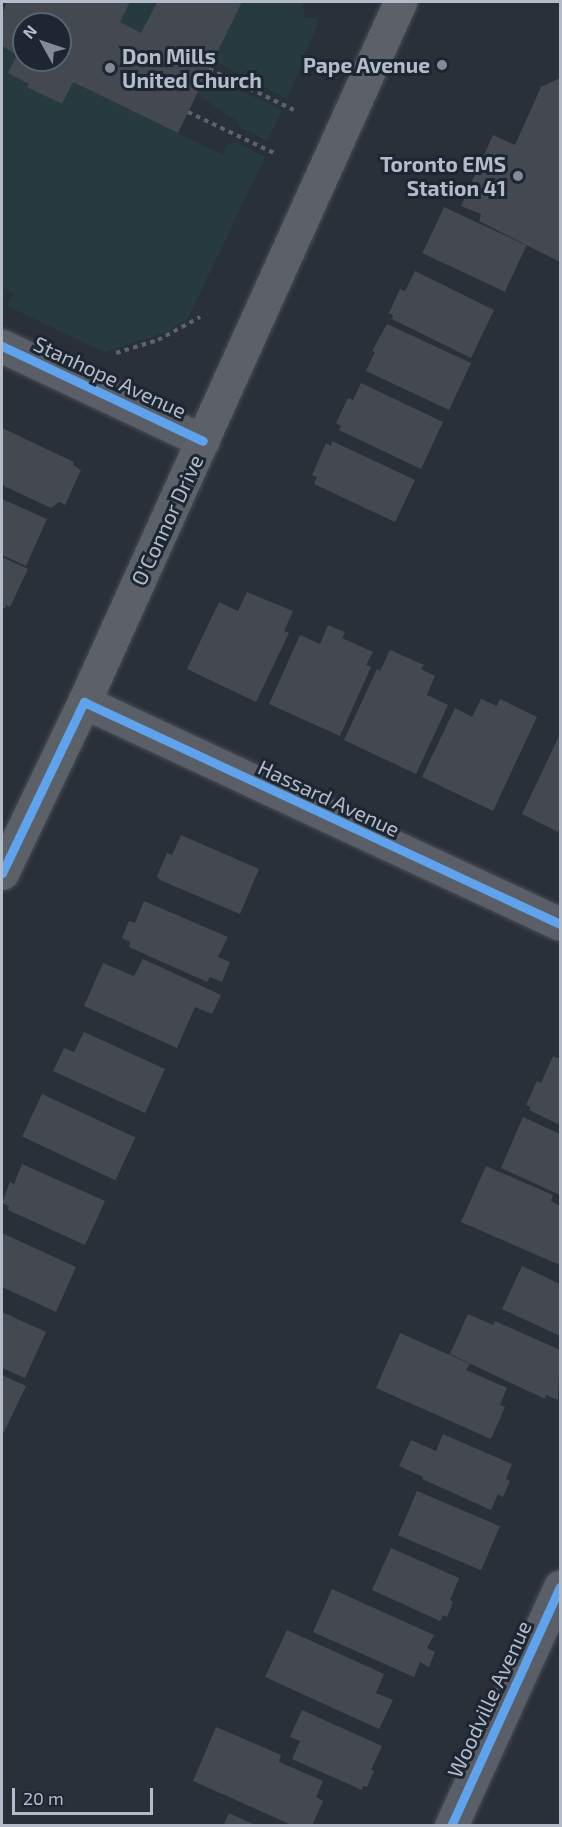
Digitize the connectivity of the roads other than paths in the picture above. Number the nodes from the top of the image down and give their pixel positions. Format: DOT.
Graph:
graph roads {
  1 [pos="400,2"];
  2 [pos="2,346"];
  3 [pos="203,441"];
  4 [pos="84,702"];
  5 [pos="2,873"];
  6 [pos="561,924"];
  7 [pos="561,1587"];
  8 [pos="451,1826"];
  1 -- 3 [label="main road, O'Connor Drive"];
  2 -- 3 [label="street, Stanhope Avenue"];
  3 -- 4 [label="main road, O'Connor Drive"];
  4 -- 5 [label="main road, O'Connor Drive"];
  4 -- 6 [label="street, Hassard Avenue"];
  7 -- 8 [label="street, Woodville Avenue"];
}
